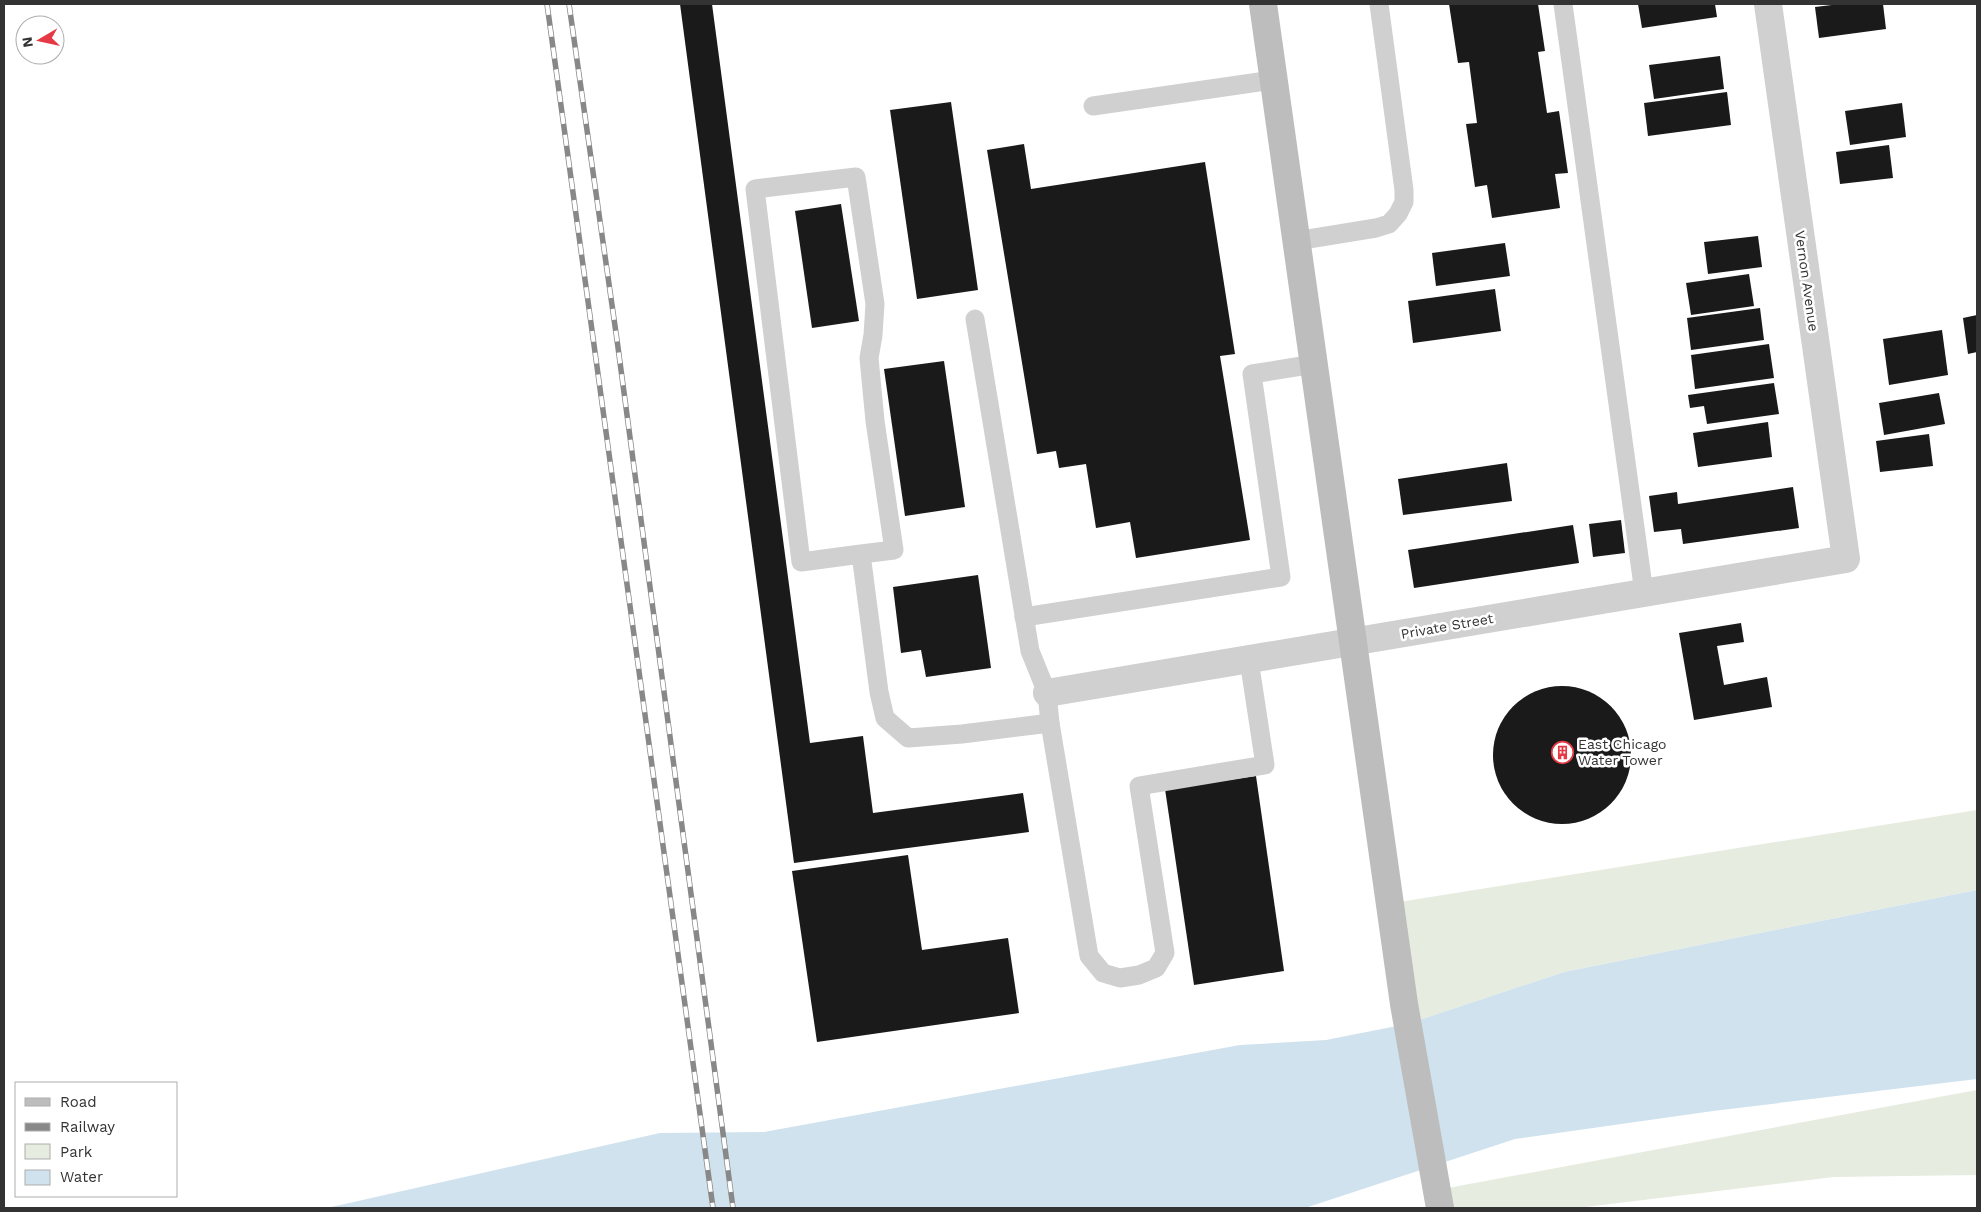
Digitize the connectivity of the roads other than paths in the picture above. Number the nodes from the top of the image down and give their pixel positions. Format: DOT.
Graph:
graph roads {
  1 [pos="1263,4"];
  2 [pos="1379,4"];
  3 [pos="1563,4"];
  4 [pos="1768,4"];
  5 [pos="1273,80"];
  6 [pos="1093,106"];
  7 [pos="1296,241"];
  8 [pos="975,319"];
  9 [pos="1314,364"];
  10 [pos="861,554"];
  11 [pos="1846,559"];
  12 [pos="1644,593"];
  13 [pos="1024,617"];
  14 [pos="1353,642"];
  15 [pos="1248,660"];
  16 [pos="1047,694"];
  17 [pos="1050,723"];
  18 [pos="1440,1208"];
  1 -- 5 [label="main road"];
  2 -- 7 [label="lane"];
  3 -- 12 [label="lane"];
  4 -- 11 [label="street, Vernon Avenue"];
  5 -- 6 [label="lane"];
  5 -- 7 [label="main road"];
  7 -- 9 [label="main road"];
  8 -- 13 [label="lane"];
  9 -- 13 [label="lane"];
  9 -- 14 [label="main road"];
  10 -- 10 [label="lane"];
  10 -- 17 [label="lane"];
  11 -- 12 [label="street, Private Street"];
  12 -- 14 [label="street, Private Street"];
  13 -- 16 [label="lane"];
  14 -- 15 [label="street, Private Street"];
  14 -- 18 [label="main road"];
  15 -- 16 [label="street, Private Street"];
  15 -- 17 [label="lane"];
  16 -- 17 [label="lane"];
}
